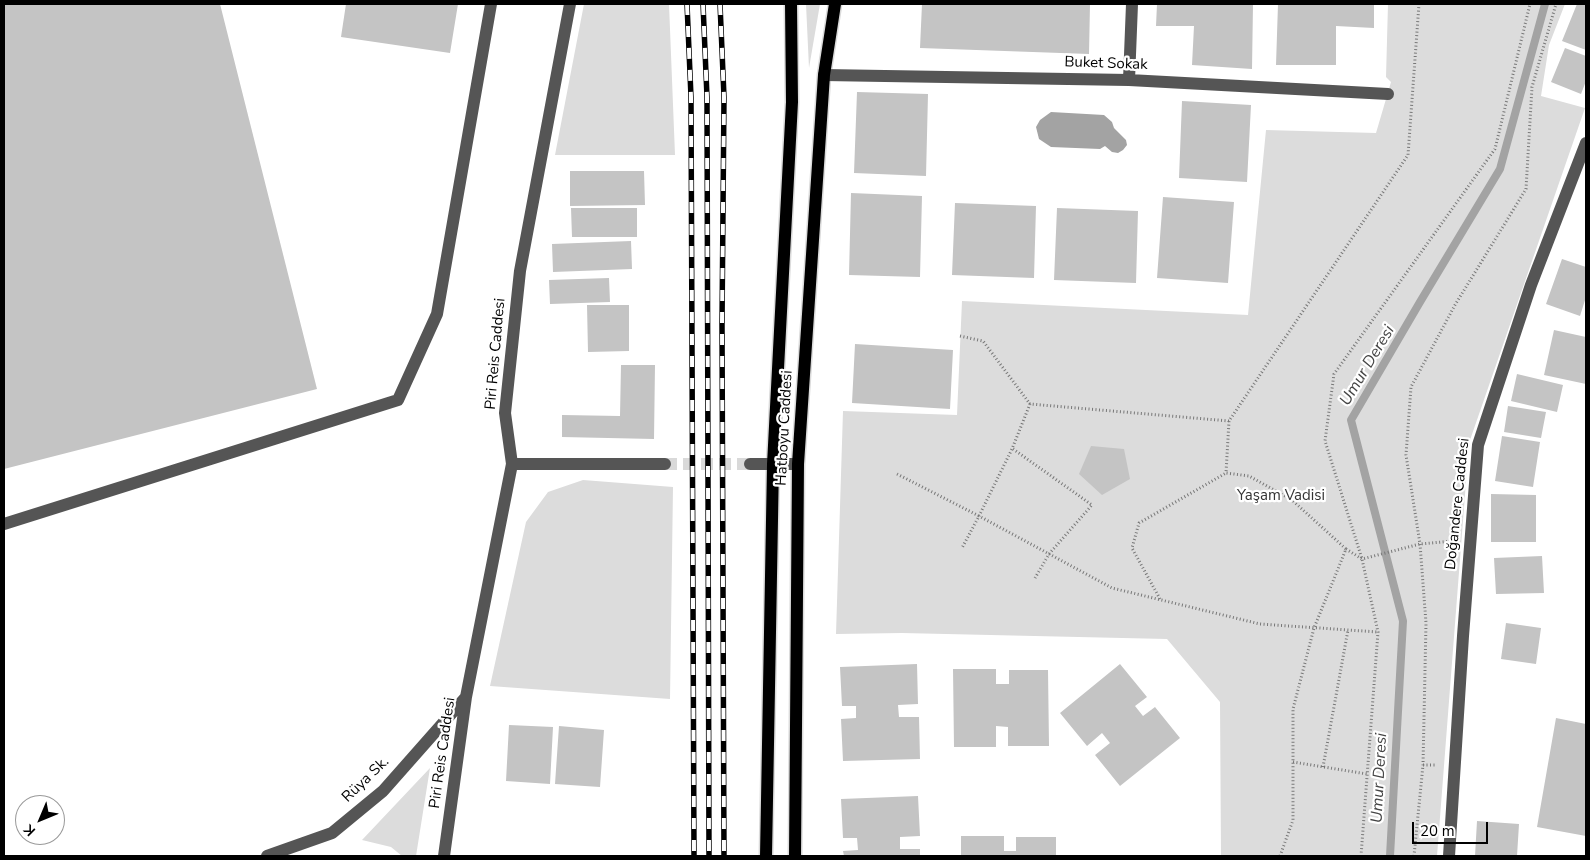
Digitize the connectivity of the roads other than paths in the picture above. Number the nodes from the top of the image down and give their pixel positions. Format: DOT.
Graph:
graph roads {
  1 [pos="491,4"];
  2 [pos="570,4"];
  3 [pos="791,4"];
  4 [pos="835,4"];
  5 [pos="1132,4"];
  6 [pos="824,75"];
  7 [pos="1129,80"];
  8 [pos="1388,94"];
  9 [pos="1586,142"];
  10 [pos="512,464"];
  11 [pos="665,464"];
  12 [pos="750,464"];
  13 [pos="773,464"];
  14 [pos="798,464"];
  15 [pos="4,524"];
  16 [pos="466,698"];
  17 [pos="269,856"];
  18 [pos="283,856"];
  19 [pos="444,856"];
  20 [pos="766,856"];
  21 [pos="794,856"];
  22 [pos="1449,856"];
  1 -- 15 [label="street"];
  2 -- 10 [label="street, Piri Reis Caddesi"];
  3 -- 13 [label="main road, Hatboyu Caddesi"];
  4 -- 6 [label="main road, Hatboyu Caddesi"];
  5 -- 7 [label="street"];
  6 -- 7 [label="street, Buket Sokak"];
  6 -- 14 [label="main road, Hatboyu Caddesi"];
  7 -- 8 [label="street, Buket Sokak"];
  9 -- 22 [label="street, Doğandere Caddesi"];
  10 -- 11 [label="street"];
  10 -- 16 [label="street, Piri Reis Caddesi"];
  12 -- 13 [label="street"];
  13 -- 14 [label="street"];
  13 -- 20 [label="main road, Hatboyu Caddesi"];
  14 -- 21 [label="main road, Hatboyu Caddesi"];
  16 -- 17 [label="street, Rüya Sk."];
  16 -- 19 [label="street, Piri Reis Caddesi"];
  17 -- 18 [label="street"];
}
